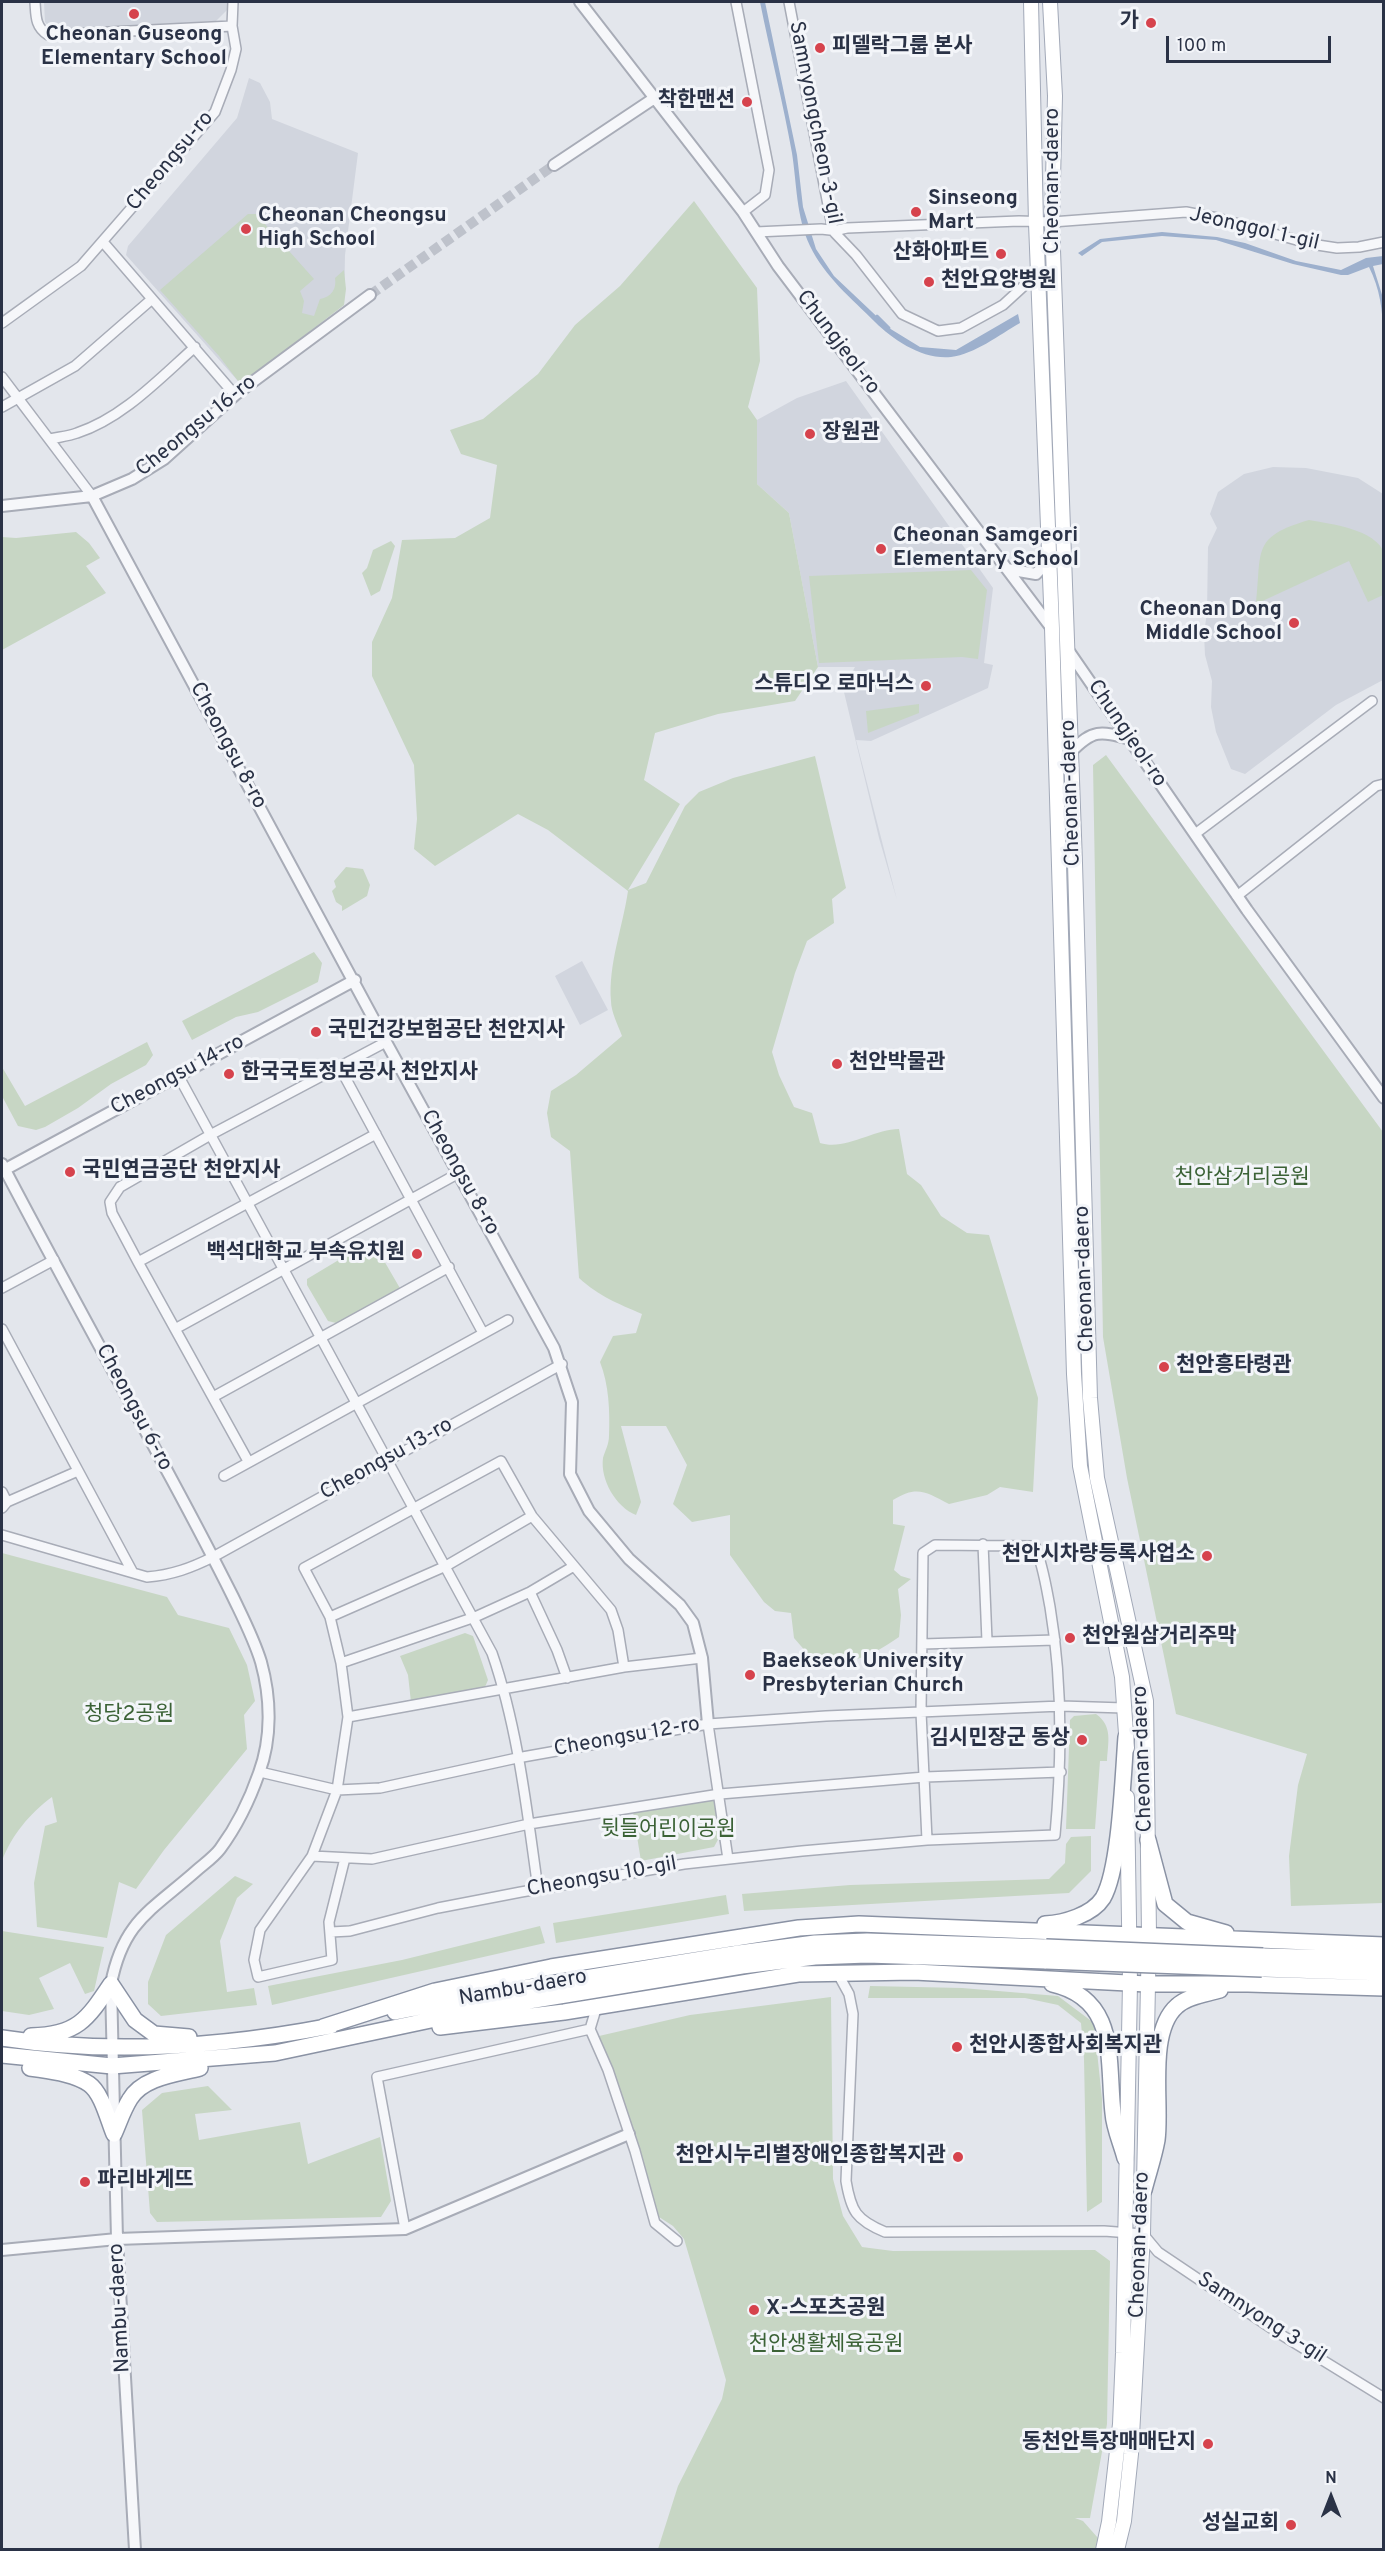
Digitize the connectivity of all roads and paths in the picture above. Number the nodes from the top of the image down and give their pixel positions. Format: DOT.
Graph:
graph roads {
  1 [pos="35,2"];
  2 [pos="233,2"];
  3 [pos="580,2"];
  4 [pos="736,2"];
  5 [pos="789,2"];
  6 [pos="1031,2"];
  7 [pos="1050,2"];
  8 [pos="232,26"];
  9 [pos="656,97"];
  10 [pos="554,165"];
  11 [pos="743,212"];
  12 [pos="1036,222"];
  13 [pos="1052,222"];
  14 [pos="833,231"];
  15 [pos="756,232"];
  16 [pos="103,242"];
  17 [pos="1383,242"];
  18 [pos="1038,273"];
  19 [pos="370,294"];
  20 [pos="152,299"];
  21 [pos="2,323"];
  22 [pos="195,347"];
  23 [pos="2,377"];
  24 [pos="235,395"];
  25 [pos="17,397"];
  26 [pos="2,407"];
  27 [pos="50,439"];
  28 [pos="92,496"];
  29 [pos="2,506"];
  30 [pos="1049,560"];
  31 [pos="1007,569"];
  32 [pos="1052,628"];
  33 [pos="1068,649"];
  34 [pos="1372,700"];
  35 [pos="1130,739"];
  36 [pos="1071,752"];
  37 [pos="1383,784"];
  38 [pos="1195,834"];
  39 [pos="1237,896"];
  40 [pos="355,980"];
  41 [pos="386,1042"];
  42 [pos="339,1066"];
  43 [pos="178,1076"];
  44 [pos="1383,1098"];
  45 [pos="212,1134"];
  46 [pos="376,1134"];
  47 [pos="2,1168"];
  48 [pos="459,1173"];
  49 [pos="411,1199"];
  50 [pos="249,1203"];
  51 [pos="54,1260"];
  52 [pos="138,1262"];
  53 [pos="449,1267"];
  54 [pos="286,1270"];
  55 [pos="2,1288"];
  56 [pos="508,1320"];
  57 [pos="2,1329"];
  58 [pos="175,1329"];
  59 [pos="483,1333"];
  60 [pos="321,1337"];
  61 [pos="562,1364"];
  62 [pos="213,1397"];
  63 [pos="357,1403"];
  64 [pos="387,1460"];
  65 [pos="248,1461"];
  66 [pos="78,1471"];
  67 [pos="224,1476"];
  68 [pos="2,1492"];
  69 [pos="4,1505"];
  70 [pos="415,1508"];
  71 [pos="532,1516"];
  72 [pos="2,1535"];
  73 [pos="983,1544"];
  74 [pos="213,1557"];
  75 [pos="446,1566"];
  76 [pos="574,1566"];
  77 [pos="132,1571"];
  78 [pos="530,1592"];
  79 [pos="330,1617"];
  80 [pos="475,1617"];
  81 [pos="1056,1640"];
  82 [pos="987,1641"];
  83 [pos="922,1644"];
  84 [pos="702,1658"];
  85 [pos="340,1663"];
  86 [pos="624,1667"];
  87 [pos="567,1678"];
  88 [pos="503,1689"];
  89 [pos="1061,1706"];
  90 [pos="1124,1708"];
  91 [pos="921,1712"];
  92 [pos="348,1717"];
  93 [pos="708,1724"];
  94 [pos="1126,1737"];
  95 [pos="517,1758"];
  96 [pos="260,1772"];
  97 [pos="1061,1772"];
  98 [pos="925,1777"];
  99 [pos="337,1790"];
  100 [pos="720,1794"];
  101 [pos="529,1824"];
  102 [pos="1148,1839"];
  103 [pos="927,1840"];
  104 [pos="312,1856"];
  105 [pos="345,1858"];
  106 [pos="729,1859"];
  107 [pos="538,1889"];
  108 [pos="963,1928"];
  109 [pos="1056,1931"];
  110 [pos="331,1932"];
  111 [pos="1130,1933"];
  112 [pos="1149,1934"];
  113 [pos="1249,1940"];
  114 [pos="1383,1945"];
  115 [pos="1046,1954"];
  116 [pos="1383,1959"];
  117 [pos="1263,1963"];
  118 [pos="1383,1973"];
  119 [pos="838,1974"];
  120 [pos="992,1975"];
  121 [pos="1047,1979"];
  122 [pos="1130,1983"];
  123 [pos="111,1984"];
  124 [pos="1147,1984"];
  125 [pos="1248,1984"];
  126 [pos="1383,1988"];
  127 [pos="597,2006"];
  128 [pos="323,2027"];
  129 [pos="590,2029"];
  130 [pos="2,2037"];
  131 [pos="342,2039"];
  132 [pos="111,2047"];
  133 [pos="241,2049"];
  134 [pos="2,2056"];
  135 [pos="112,2067"];
  136 [pos="114,2134"];
  137 [pos="629,2134"];
  138 [pos="1125,2158"];
  139 [pos="1144,2190"];
  140 [pos="405,2229"];
  141 [pos="1126,2233"];
  142 [pos="1143,2234"];
  143 [pos="117,2239"];
  144 [pos="677,2241"];
  145 [pos="2,2250"];
  146 [pos="1383,2398"];
  147 [pos="135,2550"];
  148 [pos="1103,2550"];
  149 [pos="1117,2550"];
  1 -- 8 [label="street"];
  2 -- 8 [label="street"];
  3 -- 9 [label="street, Chungjeol-ro"];
  4 -- 11 [label="street"];
  5 -- 14 [label="street, Samnyongcheon 3-gil"];
  6 -- 12 [label="main road, Cheonan-daero"];
  7 -- 13 [label="main road, Cheonan-daero"];
  8 -- 16 [label="street, Cheongsu-ro"];
  9 -- 10 [label="street"];
  9 -- 11 [label="street, Chungjeol-ro"];
  11 -- 15 [label="street, Chungjeol-ro"];
  12 -- 13 [label="street, Jeonggol 1-gil"];
  12 -- 14 [label="street, Jeonggol 1-gil"];
  12 -- 18 [label="main road, Cheonan-daero"];
  13 -- 17 [label="street, Jeonggol 1-gil"];
  13 -- 33 [label="main road, Cheonan-daero"];
  14 -- 15 [label="street, Jeonggol 1-gil"];
  14 -- 18 [label="street, Samnyongcheon 3-gil"];
  15 -- 31 [label="street, Chungjeol-ro"];
  16 -- 20 [label="street"];
  16 -- 21 [label="street, Cheongsu-ro"];
  18 -- 30 [label="main road, Cheonan-daero"];
  19 -- 24 [label="street, Cheongsu 16-ro"];
  20 -- 22 [label="street"];
  20 -- 25 [label="street"];
  22 -- 24 [label="street"];
  22 -- 27 [label="street"];
  23 -- 25 [label="street"];
  24 -- 28 [label="street, Cheongsu 16-ro"];
  25 -- 26 [label="street"];
  25 -- 27 [label="street"];
  27 -- 28 [label="street"];
  28 -- 29 [label="street, Cheongsu 16-ro"];
  28 -- 40 [label="street, Cheongsu 8-ro"];
  30 -- 31 [label="street"];
  30 -- 32 [label="main road, Cheonan-daero"];
  31 -- 32 [label="street, Chungjeol-ro"];
  32 -- 33 [label="street, Chungjeol-ro"];
  32 -- 90 [label="main road, Cheonan-daero"];
  33 -- 35 [label="street, Chungjeol-ro"];
  33 -- 36 [label="main road, Cheonan-daero"];
  34 -- 38 [label="street"];
  35 -- 36 [label="street"];
  35 -- 38 [label="street, Chungjeol-ro"];
  36 -- 102 [label="main road, Cheonan-daero"];
  37 -- 39 [label="street"];
  38 -- 39 [label="street, Chungjeol-ro"];
  39 -- 44 [label="street, Chungjeol-ro"];
  40 -- 41 [label="street, Cheongsu 8-ro"];
  40 -- 43 [label="street, Cheongsu 14-ro"];
  41 -- 42 [label="street"];
  41 -- 48 [label="street, Cheongsu 8-ro"];
  42 -- 45 [label="street"];
  42 -- 46 [label="street"];
  43 -- 45 [label="street"];
  43 -- 47 [label="street, Cheongsu 14-ro"];
  45 -- 50 [label="street"];
  45 -- 52 [label="street"];
  46 -- 49 [label="street"];
  46 -- 50 [label="street"];
  47 -- 51 [label="street, Cheongsu 6-ro"];
  48 -- 49 [label="street"];
  48 -- 61 [label="street, Cheongsu 8-ro"];
  49 -- 53 [label="street"];
  49 -- 54 [label="street"];
  50 -- 52 [label="street"];
  50 -- 54 [label="street"];
  51 -- 55 [label="street"];
  51 -- 74 [label="street, Cheongsu 6-ro"];
  52 -- 58 [label="street"];
  53 -- 59 [label="street"];
  53 -- 60 [label="street"];
  54 -- 58 [label="street"];
  54 -- 60 [label="street"];
  56 -- 59 [label="street"];
  57 -- 66 [label="street"];
  58 -- 62 [label="street"];
  59 -- 63 [label="street"];
  60 -- 62 [label="street"];
  60 -- 63 [label="street"];
  61 -- 64 [label="street, Cheongsu 13-ro"];
  61 -- 84 [label="street, Cheongsu 8-ro"];
  62 -- 65 [label="street"];
  63 -- 64 [label="street"];
  63 -- 65 [label="street"];
  64 -- 70 [label="street"];
  64 -- 74 [label="street, Cheongsu 13-ro"];
  65 -- 67 [label="street"];
  66 -- 69 [label="street"];
  66 -- 77 [label="street"];
  68 -- 69 [label="street"];
  70 -- 71 [label="street"];
  70 -- 75 [label="street"];
  70 -- 79 [label="street"];
  71 -- 75 [label="street"];
  71 -- 76 [label="street"];
  72 -- 77 [label="street"];
  73 -- 81 [label="street"];
  73 -- 82 [label="street"];
  73 -- 83 [label="street"];
  74 -- 77 [label="street"];
  74 -- 96 [label="street, Cheongsu 6-ro"];
  75 -- 79 [label="street"];
  75 -- 80 [label="street"];
  76 -- 78 [label="street"];
  76 -- 86 [label="street"];
  78 -- 80 [label="street"];
  78 -- 87 [label="street"];
  79 -- 85 [label="street"];
  80 -- 85 [label="street"];
  80 -- 88 [label="street"];
  81 -- 82 [label="street"];
  81 -- 89 [label="street, Cheongsu 10-gil"];
  82 -- 83 [label="street"];
  83 -- 91 [label="street"];
  84 -- 86 [label="street"];
  84 -- 93 [label="street, Cheongsu 8-ro"];
  85 -- 92 [label="street"];
  86 -- 87 [label="street"];
  87 -- 88 [label="street"];
  88 -- 92 [label="street"];
  88 -- 95 [label="street"];
  89 -- 90 [label="street, Cheongsu 12-ro"];
  89 -- 91 [label="street, Cheongsu 12-ro"];
  89 -- 97 [label="street, Cheongsu 10-gil"];
  90 -- 94 [label="main road, Cheonan-daero"];
  91 -- 93 [label="street, Cheongsu 12-ro"];
  91 -- 98 [label="street"];
  92 -- 99 [label="street"];
  93 -- 95 [label="street, Cheongsu 12-ro"];
  93 -- 100 [label="street"];
  94 -- 108 [label="highway"];
  94 -- 111 [label="main road, Cheonan-daero"];
  95 -- 99 [label="street, Cheongsu 12-ro"];
  95 -- 101 [label="street"];
  96 -- 99 [label="street, Cheongsu 12-ro"];
  96 -- 123 [label="street, Cheongsu 6-ro"];
  97 -- 98 [label="street"];
  97 -- 103 [label="street, Cheongsu 10-gil"];
  98 -- 100 [label="street"];
  98 -- 103 [label="street"];
  99 -- 104 [label="street"];
  100 -- 101 [label="street"];
  100 -- 106 [label="street"];
  101 -- 105 [label="street"];
  101 -- 107 [label="street"];
  102 -- 112 [label="main road, Cheonan-daero"];
  102 -- 113 [label="highway"];
  103 -- 106 [label="street, Cheongsu 10-gil"];
  104 -- 105 [label="street"];
  104 -- 110 [label="street"];
  105 -- 110 [label="street"];
  106 -- 107 [label="street, Cheongsu 10-gil"];
  107 -- 110 [label="street, Cheongsu 10-gil"];
  108 -- 109 [label="highway"];
  108 -- 128 [label="highway"];
  109 -- 111 [label="highway"];
  109 -- 121 [label="highway"];
  111 -- 112 [label="highway"];
  111 -- 122 [label="main road, Cheonan-daero"];
  112 -- 113 [label="highway"];
  112 -- 124 [label="main road, Cheonan-daero"];
  113 -- 114 [label="highway"];
  115 -- 117 [label="highway, bridge"];
  115 -- 128 [label="highway, Nambu-daero"];
  115 -- 131 [label="highway, Nambu-daero"];
  116 -- 117 [label="highway"];
  117 -- 118 [label="highway"];
  119 -- 120 [label="highway"];
  119 -- 127 [label="highway"];
  119 -- 141 [label="street"];
  120 -- 121 [label="highway"];
  120 -- 138 [label="highway"];
  121 -- 122 [label="highway"];
  122 -- 124 [label="highway"];
  122 -- 138 [label="main road, Cheonan-daero"];
  123 -- 130 [label="highway"];
  123 -- 132 [label="street, Cheongsu 6-ro"];
  123 -- 133 [label="highway"];
  124 -- 125 [label="highway"];
  124 -- 139 [label="main road, Cheonan-daero"];
  125 -- 126 [label="highway"];
  125 -- 139 [label="highway"];
  127 -- 129 [label="street"];
  127 -- 131 [label="highway"];
  128 -- 133 [label="highway, Nambu-daero"];
  129 -- 137 [label="street"];
  129 -- 140 [label="street"];
  130 -- 132 [label="highway, Nambu-daero"];
  131 -- 133 [label="highway, Nambu-daero"];
  132 -- 133 [label="highway, Nambu-daero"];
  132 -- 135 [label="street, Cheongsu 6-ro"];
  133 -- 135 [label="highway, Nambu-daero"];
  133 -- 136 [label="highway"];
  134 -- 135 [label="highway, Nambu-daero"];
  134 -- 136 [label="highway"];
  135 -- 136 [label="street, Nambu-daero"];
  136 -- 143 [label="street, Nambu-daero"];
  137 -- 140 [label="street"];
  137 -- 144 [label="street"];
  138 -- 141 [label="main road, Cheonan-daero"];
  139 -- 142 [label="main road, Cheonan-daero"];
  140 -- 143 [label="street"];
  141 -- 142 [label="street"];
  141 -- 148 [label="main road, Cheonan-daero"];
  142 -- 146 [label="street, Samnyong 3-gil"];
  142 -- 149 [label="main road, Cheonan-daero"];
  143 -- 145 [label="street"];
  143 -- 147 [label="street, Nambu-daero"];
}
